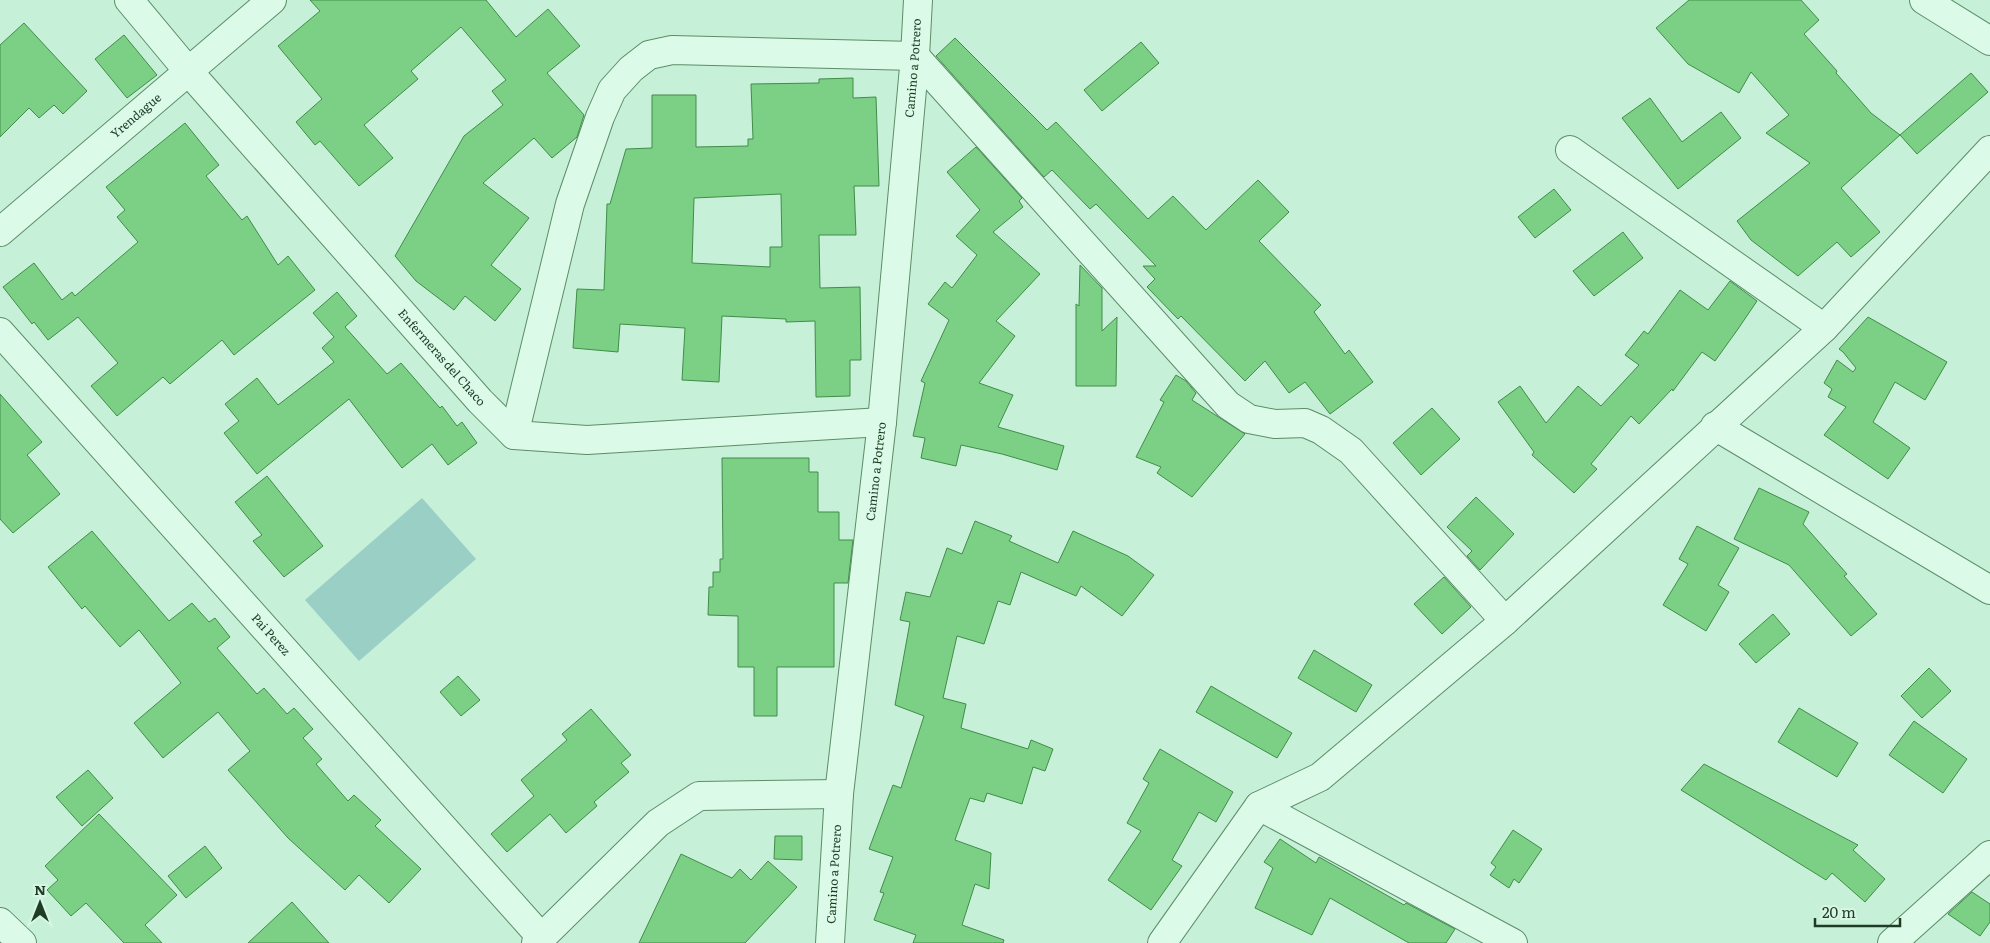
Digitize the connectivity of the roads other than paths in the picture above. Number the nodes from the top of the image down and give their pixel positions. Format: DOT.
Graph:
graph roads {
  1 [pos="129,0"];
  2 [pos="272,0"];
  3 [pos="918,0"];
  4 [pos="1924,0"];
  5 [pos="1990,42"];
  6 [pos="915,56"];
  7 [pos="189,72"];
  8 [pos="1570,150"];
  9 [pos="1990,150"];
  10 [pos="0,232"];
  11 [pos="1824,328"];
  12 [pos="0,332"];
  13 [pos="882,422"];
  14 [pos="1716,426"];
  15 [pos="514,435"];
  16 [pos="1990,590"];
  17 [pos="1505,621"];
  18 [pos="839,794"];
  19 [pos="1259,806"];
  20 [pos="1990,855"];
  21 [pos="0,922"];
  22 [pos="538,940"];
  23 [pos="22,943"];
  24 [pos="830,943"];
  25 [pos="1162,943"];
  26 [pos="1513,943"];
  27 [pos="1892,943"];
  1 -- 7 [label="street, Enfermeras del Chaco"];
  2 -- 7 [label="street, Yrendague"];
  3 -- 6 [label="street, Camino a Potrero"];
  4 -- 5 [label="street"];
  6 -- 13 [label="street, Camino a Potrero"];
  6 -- 15 [label="street"];
  6 -- 17 [label="street"];
  7 -- 10 [label="street, Yrendague"];
  7 -- 15 [label="street, Enfermeras del Chaco"];
  8 -- 11 [label="street"];
  9 -- 11 [label="street"];
  11 -- 14 [label="street"];
  12 -- 22 [label="street, Pai Perez"];
  13 -- 15 [label="street"];
  13 -- 18 [label="street, Camino a Potrero"];
  14 -- 16 [label="street"];
  14 -- 17 [label="street"];
  17 -- 19 [label="street"];
  18 -- 22 [label="street"];
  18 -- 24 [label="street, Camino a Potrero"];
  19 -- 25 [label="street"];
  19 -- 26 [label="street"];
  20 -- 27 [label="street"];
  21 -- 23 [label="street"];
}
